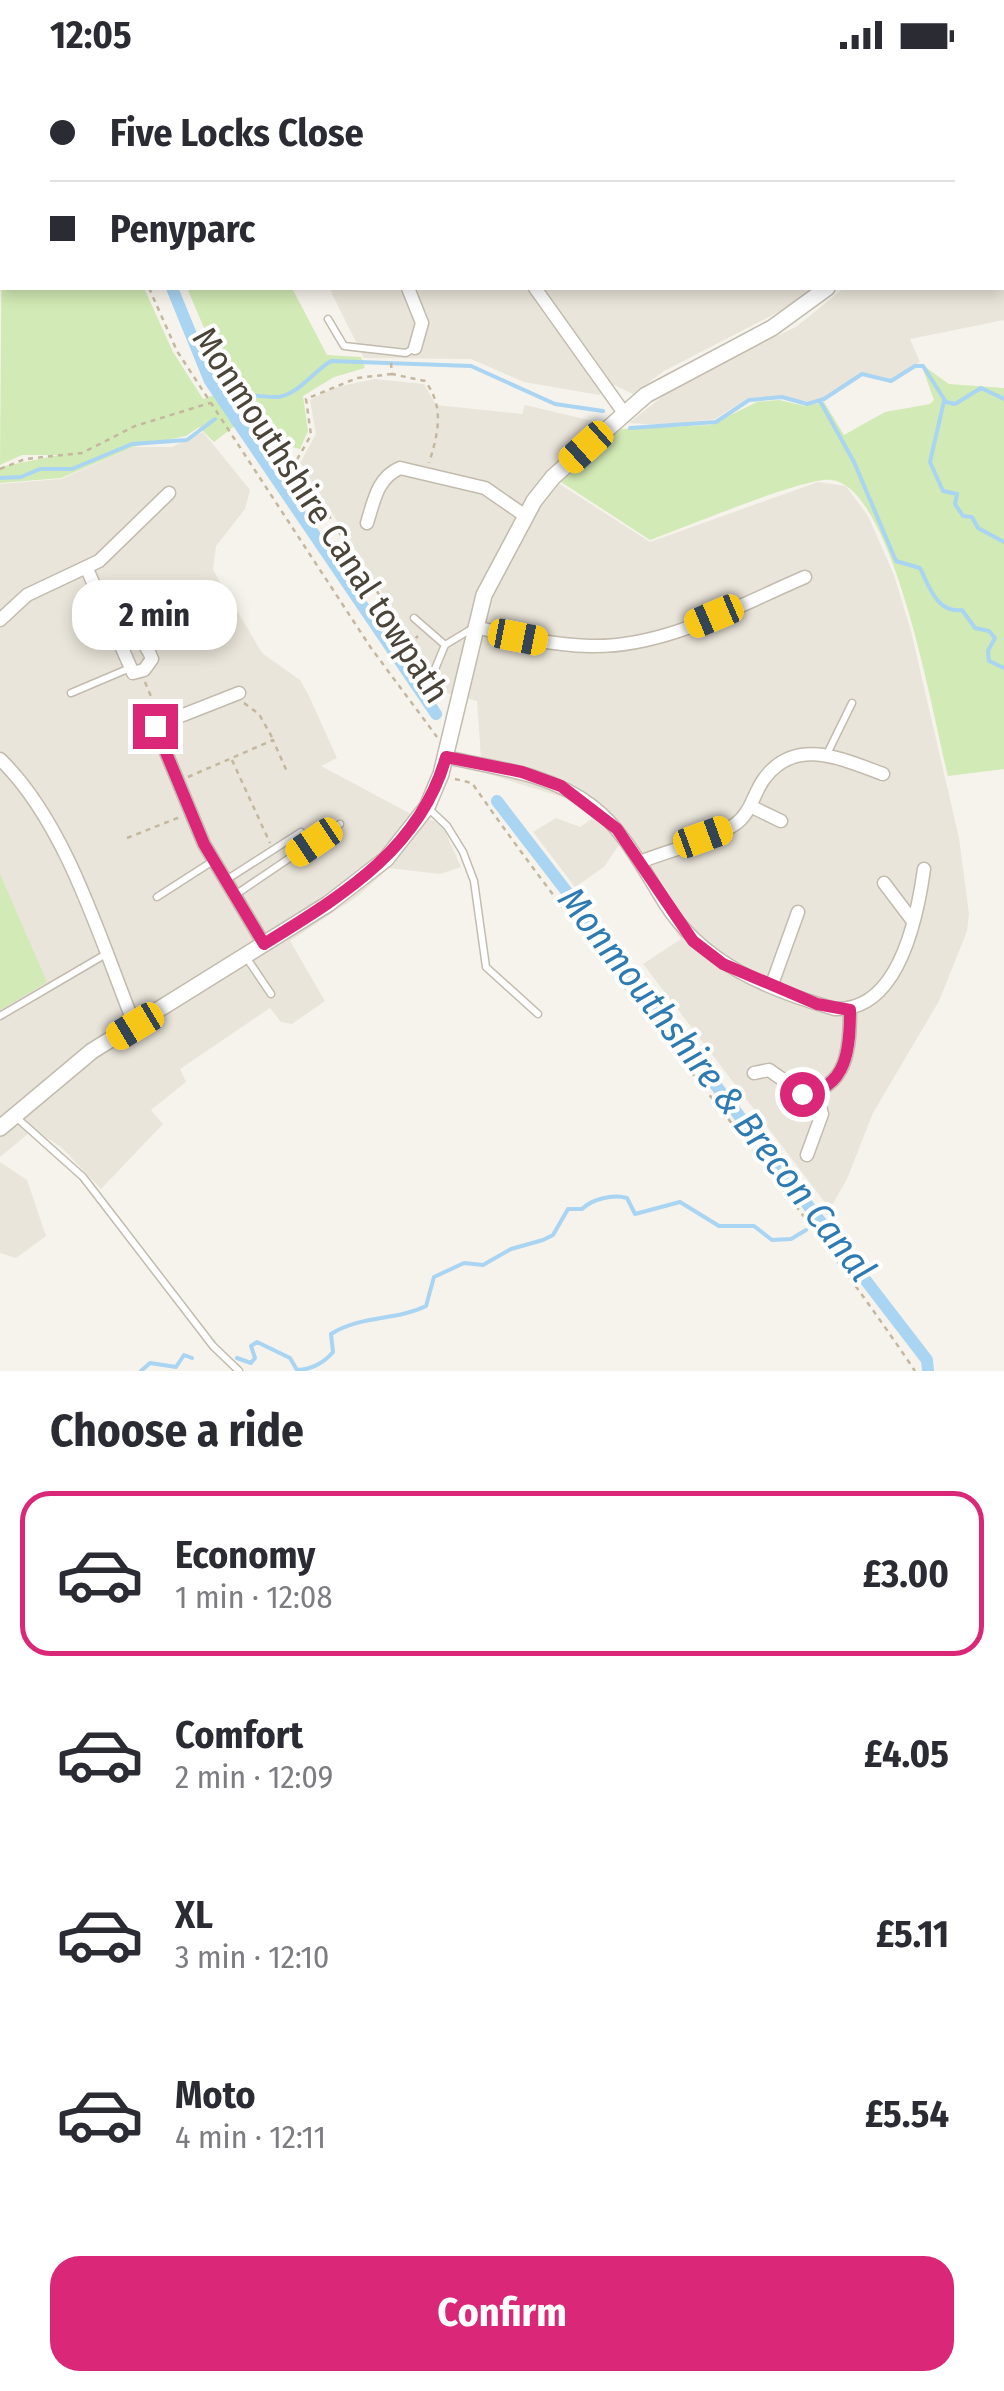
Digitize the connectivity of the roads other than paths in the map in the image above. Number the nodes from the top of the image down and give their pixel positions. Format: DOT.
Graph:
graph roads {
  1 [pos="409,290"];
  2 [pos="536,290"];
  3 [pos="825,290"];
  4 [pos="328,319"];
  5 [pos="416,348"];
  6 [pos="624,413"];
  7 [pos="169,493"];
  8 [pos="524,515"];
  9 [pos="367,523"];
  10 [pos="86,569"];
  11 [pos="804,578"];
  12 [pos="414,618"];
  13 [pos="0,620"];
  14 [pos="110,620"];
  15 [pos="475,627"];
  16 [pos="445,644"];
  17 [pos="136,669"];
  18 [pos="436,669"];
  19 [pos="70,693"];
  20 [pos="237,694"];
  21 [pos="852,703"];
  22 [pos="826,755"];
  23 [pos="446,757"];
  24 [pos="0,759"];
  25 [pos="883,774"];
  26 [pos="750,806"];
  27 [pos="427,807"];
  28 [pos="781,821"];
  29 [pos="340,824"];
  30 [pos="301,832"];
  31 [pos="214,861"];
  32 [pos="640,862"];
  33 [pos="924,869"];
  34 [pos="225,880"];
  35 [pos="884,883"];
  36 [pos="234,896"];
  37 [pos="157,897"];
  38 [pos="798,912"];
  39 [pos="912,920"];
  40 [pos="264,944"];
  41 [pos="106,954"];
  42 [pos="245,956"];
  43 [pos="771,986"];
  44 [pos="271,994"];
  45 [pos="850,1010"];
  46 [pos="538,1014"];
  47 [pos="0,1016"];
  48 [pos="135,1026"];
  49 [pos="754,1074"];
  50 [pos="816,1092"];
  51 [pos="17,1118"];
  52 [pos="0,1128"];
  53 [pos="808,1155"];
  54 [pos="239,1371"];
  1 -- 5 [label="street"];
  2 -- 6 [label="street"];
  3 -- 6 [label="street"];
  4 -- 5 [label="lane"];
  6 -- 8 [label="street"];
  7 -- 10 [label="street"];
  8 -- 9 [label="street"];
  8 -- 15 [label="street"];
  10 -- 13 [label="street"];
  10 -- 14 [label="street"];
  11 -- 15 [label="street"];
  12 -- 16 [label="lane"];
  14 -- 17 [label="street"];
  14 -- 17 [label="street"];
  15 -- 16 [label="lane"];
  15 -- 23 [label="street"];
  16 -- 18 [label="lane"];
  17 -- 19 [label="lane"];
  20 -- 31 [label="street"];
  21 -- 22 [label="lane"];
  22 -- 25 [label="street"];
  22 -- 26 [label="street"];
  23 -- 27 [label="street"];
  23 -- 32 [label="street"];
  24 -- 41 [label="street"];
  26 -- 28 [label="street"];
  26 -- 32 [label="street"];
  27 -- 40 [label="street"];
  27 -- 46 [label="lane"];
  29 -- 36 [label="lane"];
  30 -- 34 [label="lane"];
  31 -- 34 [label="street"];
  31 -- 37 [label="lane"];
  32 -- 43 [label="street"];
  33 -- 39 [label="street"];
  34 -- 36 [label="street"];
  35 -- 39 [label="street"];
  36 -- 40 [label="street"];
  38 -- 43 [label="street"];
  39 -- 45 [label="street"];
  40 -- 42 [label="street"];
  41 -- 47 [label="lane"];
  41 -- 48 [label="street"];
  42 -- 44 [label="lane"];
  42 -- 48 [label="street"];
  43 -- 45 [label="street"];
  45 -- 50 [label="street"];
  48 -- 51 [label="street"];
  49 -- 50 [label="street"];
  50 -- 53 [label="street"];
  51 -- 52 [label="street"];
  51 -- 54 [label="lane"];
}
